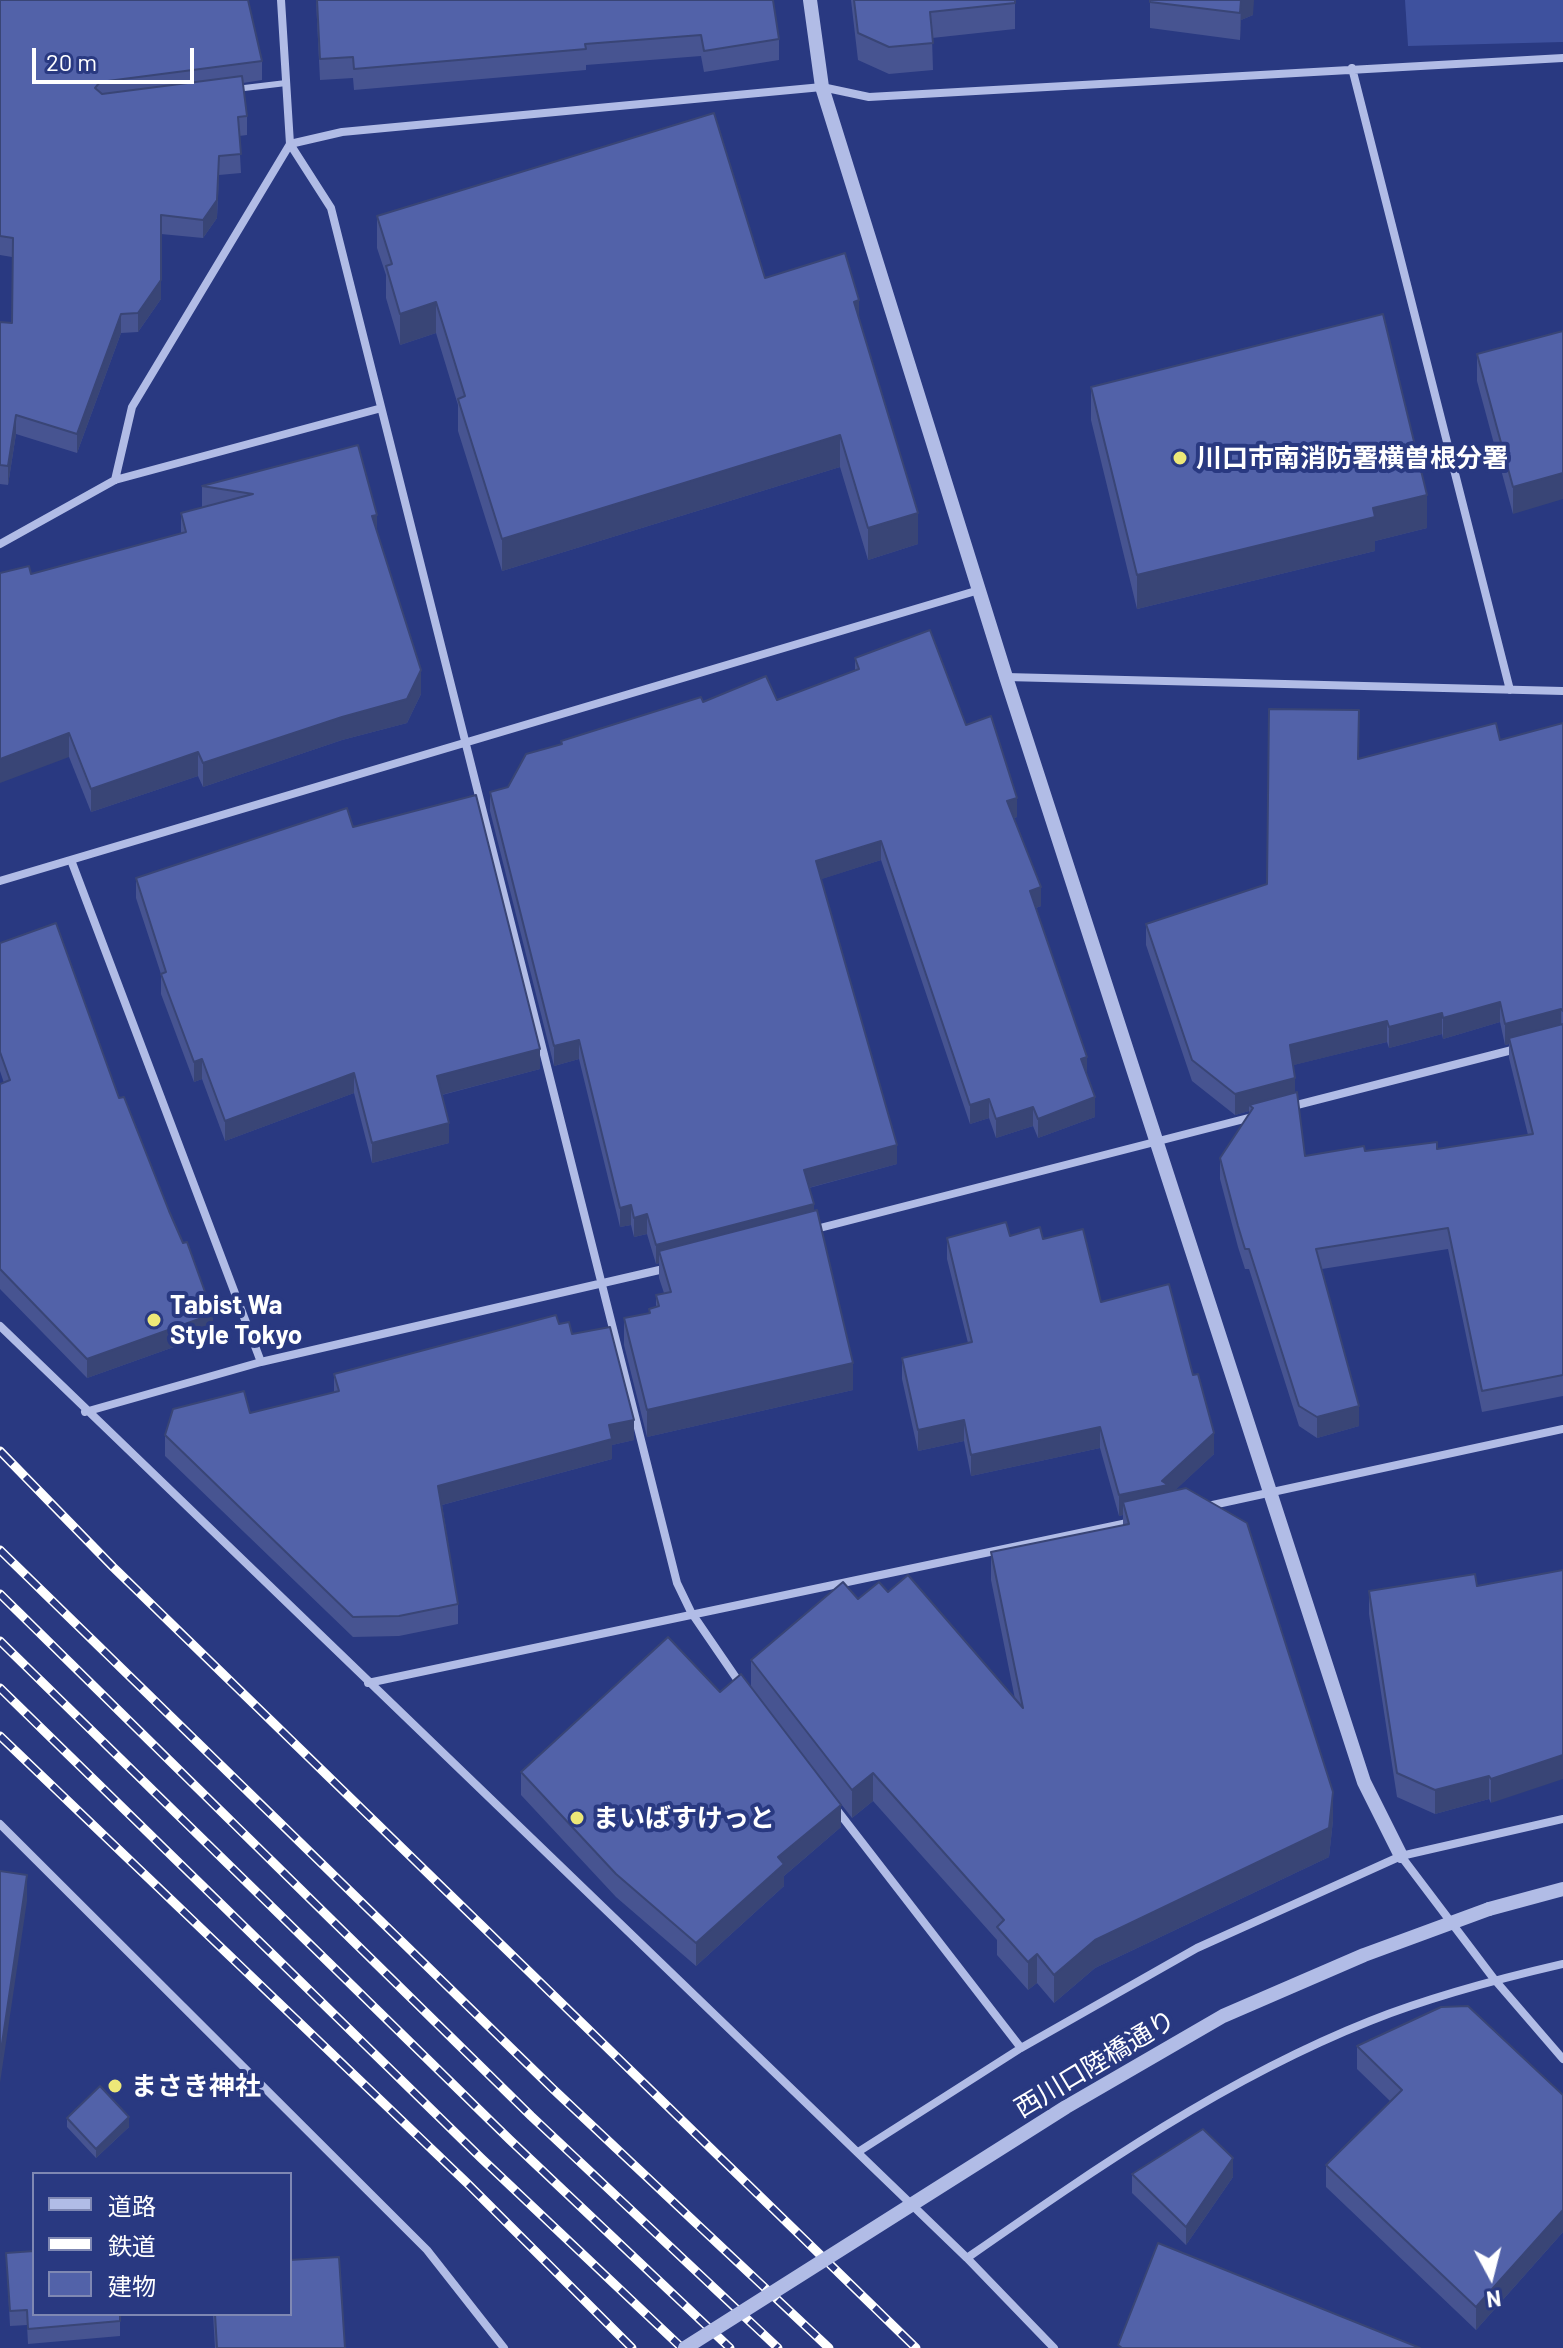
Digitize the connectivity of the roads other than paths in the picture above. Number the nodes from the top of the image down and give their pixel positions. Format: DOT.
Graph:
graph roads {
  1 [pos="281,0"];
  2 [pos="810,0"];
  3 [pos="1563,58"];
  4 [pos="1352,68"];
  5 [pos="286,83"];
  6 [pos="822,87"];
  7 [pos="224,91"];
  8 [pos="290,144"];
  9 [pos="378,409"];
  10 [pos="115,480"];
  11 [pos="0,544"];
  12 [pos="979,590"];
  13 [pos="1006,677"];
  14 [pos="1510,690"];
  15 [pos="1563,691"];
  16 [pos="464,740"];
  17 [pos="71,860"];
  18 [pos="0,881"];
  19 [pos="1533,1045"];
  20 [pos="1277,1110"];
  21 [pos="1262,1114"];
  22 [pos="1157,1141"];
  23 [pos="801,1233"];
  24 [pos="677,1266"];
  25 [pos="600,1286"];
  26 [pos="0,1326"];
  27 [pos="261,1362"];
  28 [pos="85,1412"];
  29 [pos="1563,1429"];
  30 [pos="1270,1494"];
  31 [pos="1192,1510"];
  32 [pos="1145,1519"];
  33 [pos="691,1612"];
  34 [pos="368,1683"];
  35 [pos="750,1698"];
  36 [pos="828,1798"];
  37 [pos="1563,1819"];
  38 [pos="0,1824"];
  39 [pos="1401,1856"];
  40 [pos="1563,1889"];
  41 [pos="1563,1964"];
  42 [pos="1494,1979"];
  43 [pos="1021,2048"];
  44 [pos="1563,2059"];
  45 [pos="858,2152"];
  46 [pos="967,2258"];
  47 [pos="504,2348"];
  48 [pos="685,2348"];
  49 [pos="1054,2348"];
  1 -- 5 [label="street"];
  2 -- 6 [label="street"];
  3 -- 4 [label="street"];
  4 -- 6 [label="street"];
  4 -- 14 [label="street"];
  5 -- 7 [label="lane"];
  5 -- 8 [label="street"];
  6 -- 8 [label="street"];
  6 -- 12 [label="street"];
  8 -- 9 [label="street"];
  8 -- 10 [label="street"];
  9 -- 10 [label="street"];
  9 -- 16 [label="street"];
  10 -- 11 [label="street"];
  12 -- 13 [label="street"];
  12 -- 16 [label="street"];
  13 -- 14 [label="street"];
  13 -- 22 [label="street"];
  14 -- 15 [label="street"];
  16 -- 17 [label="street"];
  16 -- 25 [label="street"];
  17 -- 18 [label="street"];
  17 -- 27 [label="street"];
  19 -- 20 [label="street"];
  21 -- 22 [label="street"];
  22 -- 23 [label="street"];
  22 -- 30 [label="street"];
  24 -- 25 [label="street"];
  25 -- 27 [label="street"];
  25 -- 33 [label="street"];
  26 -- 28 [label="street"];
  27 -- 28 [label="street"];
  28 -- 34 [label="street"];
  29 -- 30 [label="street"];
  30 -- 31 [label="street"];
  30 -- 39 [label="street"];
  32 -- 33 [label="street"];
  33 -- 34 [label="street"];
  33 -- 35 [label="street"];
  34 -- 45 [label="street"];
  36 -- 43 [label="street"];
  37 -- 39 [label="street"];
  38 -- 47 [label="street"];
  39 -- 42 [label="street"];
  39 -- 43 [label="street"];
  40 -- 48 [label="street, 西川口陸橋通り, bridge"];
  41 -- 42 [label="street"];
  42 -- 44 [label="street"];
  42 -- 46 [label="street"];
  43 -- 45 [label="street"];
  45 -- 46 [label="street"];
  46 -- 49 [label="street"];
}
